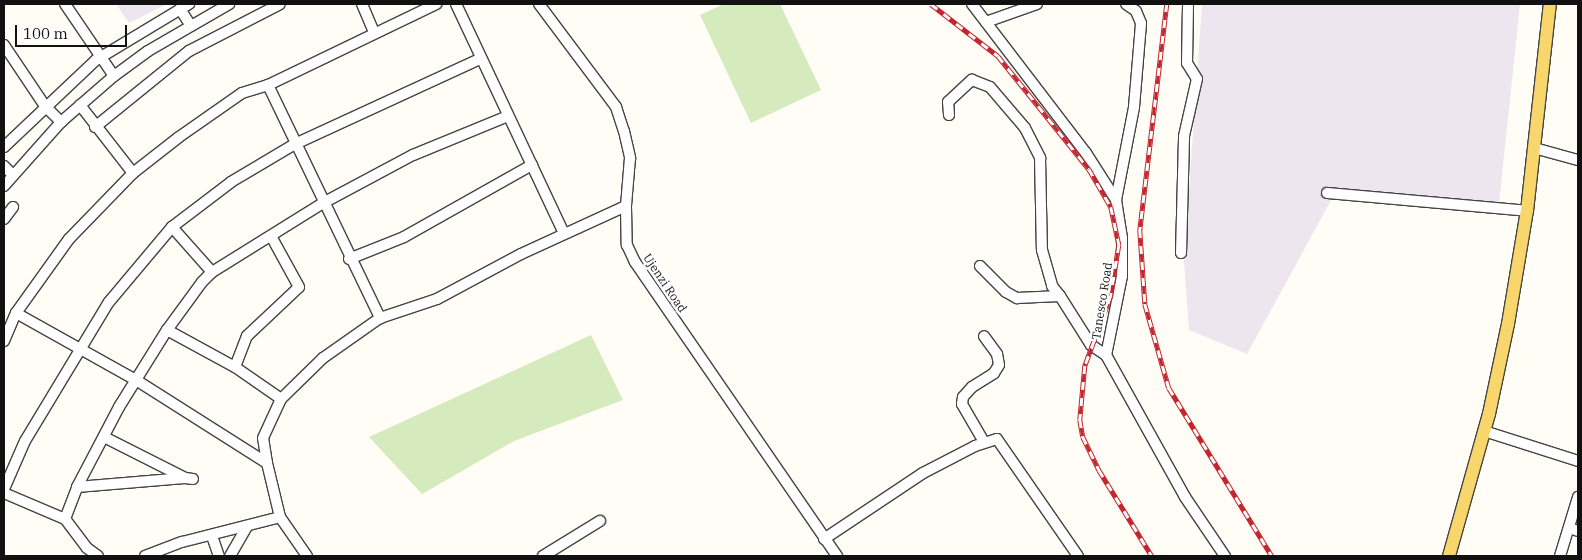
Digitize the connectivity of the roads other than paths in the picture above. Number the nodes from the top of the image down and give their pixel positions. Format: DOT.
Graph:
graph roads {
  1 [pos="65,4"];
  2 [pos="229,4"];
  3 [pos="280,4"];
  4 [pos="362,4"];
  5 [pos="436,4"];
  6 [pos="456,4"];
  7 [pos="539,4"];
  8 [pos="972,4"];
  9 [pos="1037,4"];
  10 [pos="1126,4"];
  11 [pos="1188,4"];
  12 [pos="1550,4"];
  13 [pos="185,6"];
  14 [pos="986,22"];
  15 [pos="190,26"];
  16 [pos="374,32"];
  17 [pos="4,45"];
  18 [pos="99,57"];
  19 [pos="480,59"];
  20 [pos="114,76"];
  21 [pos="268,85"];
  22 [pos="80,105"];
  23 [pos="45,106"];
  24 [pos="949,115"];
  25 [pos="508,116"];
  26 [pos="62,122"];
  27 [pos="95,127"];
  28 [pos="295,144"];
  29 [pos="4,147"];
  30 [pos="1534,148"];
  31 [pos="1578,160"];
  32 [pos="4,166"];
  33 [pos="532,166"];
  34 [pos="133,173"];
  35 [pos="13,175"];
  36 [pos="4,186"];
  37 [pos="1327,193"];
  38 [pos="1116,200"];
  39 [pos="323,203"];
  40 [pos="626,206"];
  41 [pos="13,207"];
  42 [pos="1527,211"];
  43 [pos="4,219"];
  44 [pos="172,227"];
  45 [pos="564,233"];
  46 [pos="271,236"];
  47 [pos="1181,253"];
  48 [pos="349,259"];
  49 [pos="980,266"];
  50 [pos="212,272"];
  51 [pos="1060,296"];
  52 [pos="16,313"];
  53 [pos="380,318"];
  54 [pos="167,330"];
  55 [pos="984,336"];
  56 [pos="4,341"];
  57 [pos="80,348"];
  58 [pos="1106,355"];
  59 [pos="235,367"];
  60 [pos="136,380"];
  61 [pos="280,400"];
  62 [pos="1484,431"];
  63 [pos="104,437"];
  64 [pos="984,442"];
  65 [pos="1578,461"];
  66 [pos="267,463"];
  67 [pos="77,487"];
  68 [pos="4,489"];
  69 [pos="4,494"];
  70 [pos="1578,497"];
  71 [pos="280,517"];
  72 [pos="64,519"];
  73 [pos="600,521"];
  74 [pos="248,526"];
  75 [pos="1573,530"];
  76 [pos="212,536"];
  77 [pos="824,538"];
  78 [pos="98,556"];
  79 [pos="145,556"];
  80 [pos="219,556"];
  81 [pos="230,556"];
  82 [pos="307,556"];
  83 [pos="543,556"];
  84 [pos="837,556"];
  85 [pos="1078,556"];
  86 [pos="1225,556"];
  87 [pos="1449,556"];
  88 [pos="1560,556"];
  1 -- 18 [label="street"];
  2 -- 15 [label="street"];
  3 -- 27 [label="street"];
  4 -- 16 [label="street"];
  5 -- 16 [label="street"];
  6 -- 19 [label="street"];
  7 -- 40 [label="street, Ujenzi Road"];
  8 -- 14 [label="street, Tanesco Road"];
  9 -- 14 [label="street"];
  10 -- 38 [label="street"];
  11 -- 47 [label="street"];
  12 -- 30 [label="main road"];
  13 -- 15 [label="street"];
  13 -- 18 [label="street"];
  14 -- 38 [label="street, Tanesco Road"];
  15 -- 20 [label="street"];
  16 -- 21 [label="street"];
  17 -- 23 [label="street"];
  18 -- 20 [label="street"];
  18 -- 23 [label="street"];
  19 -- 25 [label="street"];
  19 -- 28 [label="street"];
  20 -- 22 [label="street"];
  21 -- 28 [label="street"];
  21 -- 34 [label="street"];
  22 -- 26 [label="street"];
  22 -- 27 [label="street"];
  23 -- 26 [label="street"];
  23 -- 29 [label="street"];
  24 -- 51 [label="street"];
  25 -- 33 [label="street"];
  25 -- 39 [label="street"];
  26 -- 35 [label="street"];
  27 -- 34 [label="street"];
  28 -- 39 [label="street"];
  28 -- 44 [label="street"];
  30 -- 31 [label="street"];
  30 -- 42 [label="main road"];
  32 -- 35 [label="street"];
  33 -- 45 [label="street"];
  33 -- 48 [label="street"];
  34 -- 52 [label="street"];
  35 -- 36 [label="street"];
  37 -- 42 [label="street"];
  38 -- 58 [label="street, Tanesco Road"];
  39 -- 46 [label="street"];
  39 -- 48 [label="street"];
  40 -- 45 [label="street"];
  40 -- 77 [label="street, Ujenzi Road"];
  41 -- 43 [label="street"];
  42 -- 62 [label="main road"];
  44 -- 50 [label="street"];
  44 -- 57 [label="street"];
  45 -- 53 [label="street"];
  46 -- 50 [label="street"];
  46 -- 59 [label="street"];
  48 -- 53 [label="street"];
  49 -- 51 [label="street"];
  50 -- 54 [label="street"];
  51 -- 58 [label="street"];
  52 -- 56 [label="street"];
  52 -- 57 [label="street"];
  53 -- 61 [label="street"];
  54 -- 59 [label="street"];
  54 -- 60 [label="street"];
  55 -- 64 [label="street"];
  57 -- 60 [label="street"];
  57 -- 68 [label="street"];
  58 -- 86 [label="street, Tanesco Road"];
  59 -- 61 [label="street"];
  60 -- 63 [label="street"];
  60 -- 66 [label="street"];
  61 -- 66 [label="street"];
  62 -- 65 [label="street"];
  62 -- 87 [label="main road"];
  63 -- 67 [label="street"];
  63 -- 67 [label="street"];
  64 -- 77 [label="street"];
  64 -- 85 [label="street"];
  66 -- 71 [label="street"];
  67 -- 72 [label="street"];
  69 -- 72 [label="street"];
  70 -- 75 [label="street"];
  71 -- 74 [label="street"];
  71 -- 82 [label="street"];
  72 -- 78 [label="street"];
  73 -- 83 [label="street"];
  74 -- 76 [label="street"];
  74 -- 81 [label="street"];
  75 -- 88 [label="street"];
  76 -- 79 [label="street"];
  76 -- 80 [label="street"];
  77 -- 84 [label="street, Ujenzi Road"];
}
